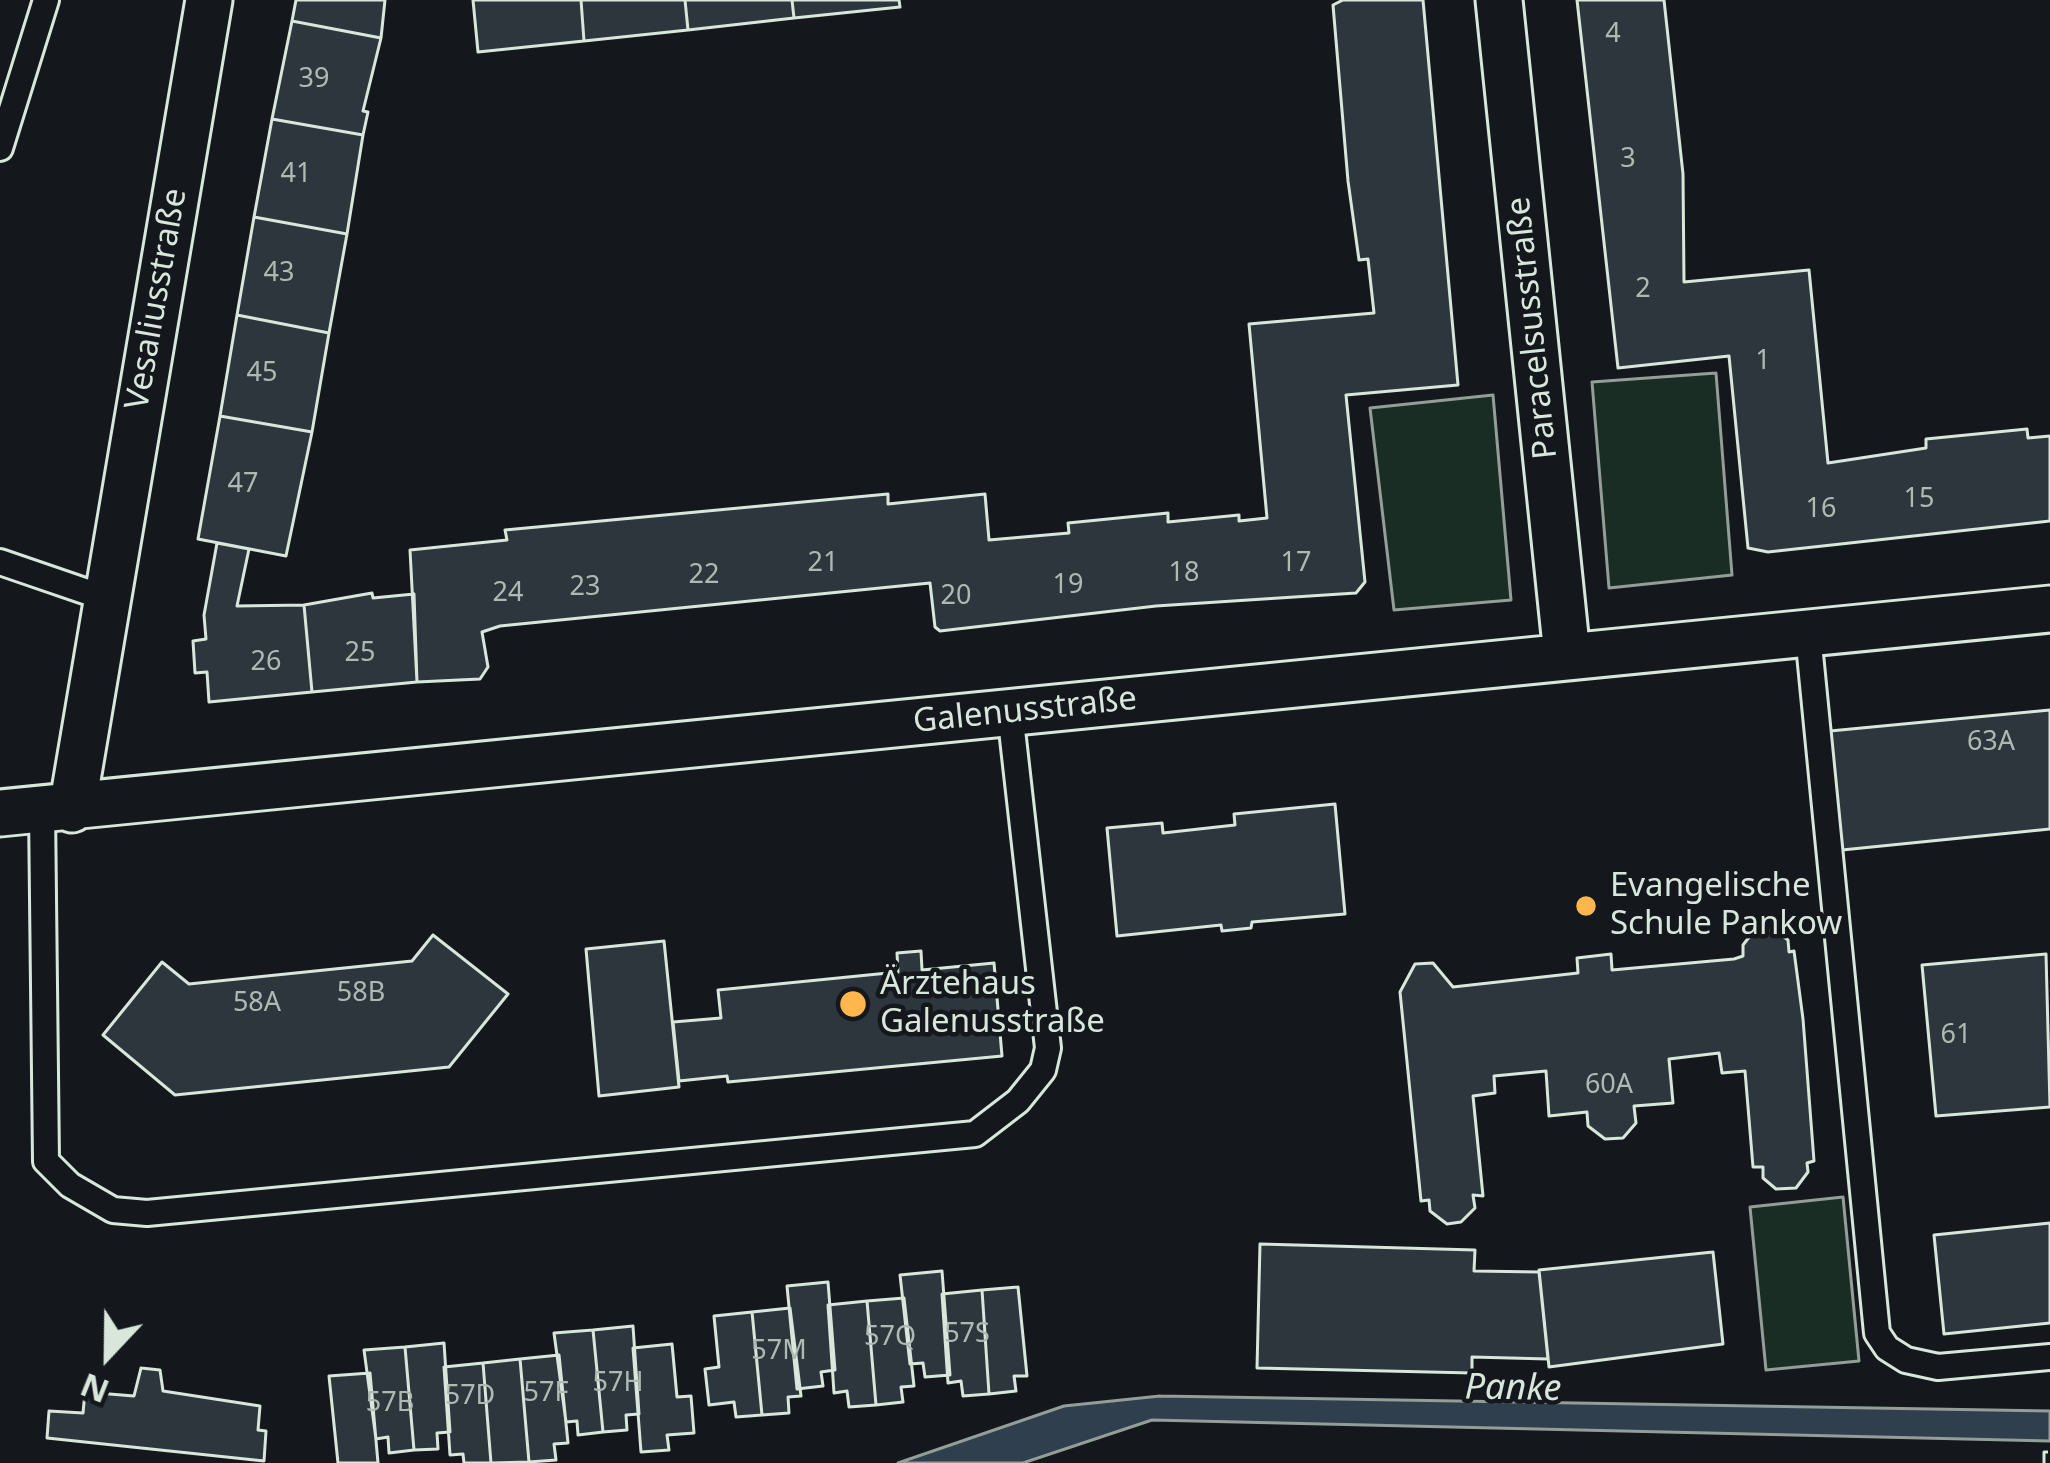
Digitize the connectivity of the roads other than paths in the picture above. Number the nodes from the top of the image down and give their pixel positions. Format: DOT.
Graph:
graph roads {
  1 [pos="46,0"];
  2 [pos="209,0"];
  3 [pos="1499,0"];
  4 [pos="0,148"];
  5 [pos="0,562"];
  6 [pos="105,598"];
  7 [pos="2050,609"];
  8 [pos="1808,634"];
  9 [pos="1568,655"];
  10 [pos="1010,712"];
  11 [pos="38,810"];
  12 [pos="2050,1357"];
  1 -- 4 [label="lane"];
  2 -- 6 [label="street, Vesaliusstraße"];
  3 -- 9 [label="street, Paracelsusstraße"];
  5 -- 6 [label="lane"];
  6 -- 11 [label="street, Vesaliusstraße"];
  7 -- 8 [label="street, Galenusstraße"];
  8 -- 9 [label="street, Galenusstraße"];
  8 -- 12 [label="lane"];
  9 -- 10 [label="street, Galenusstraße"];
  10 -- 11 [label="street, Galenusstraße"];
  10 -- 11 [label="lane"];
}
